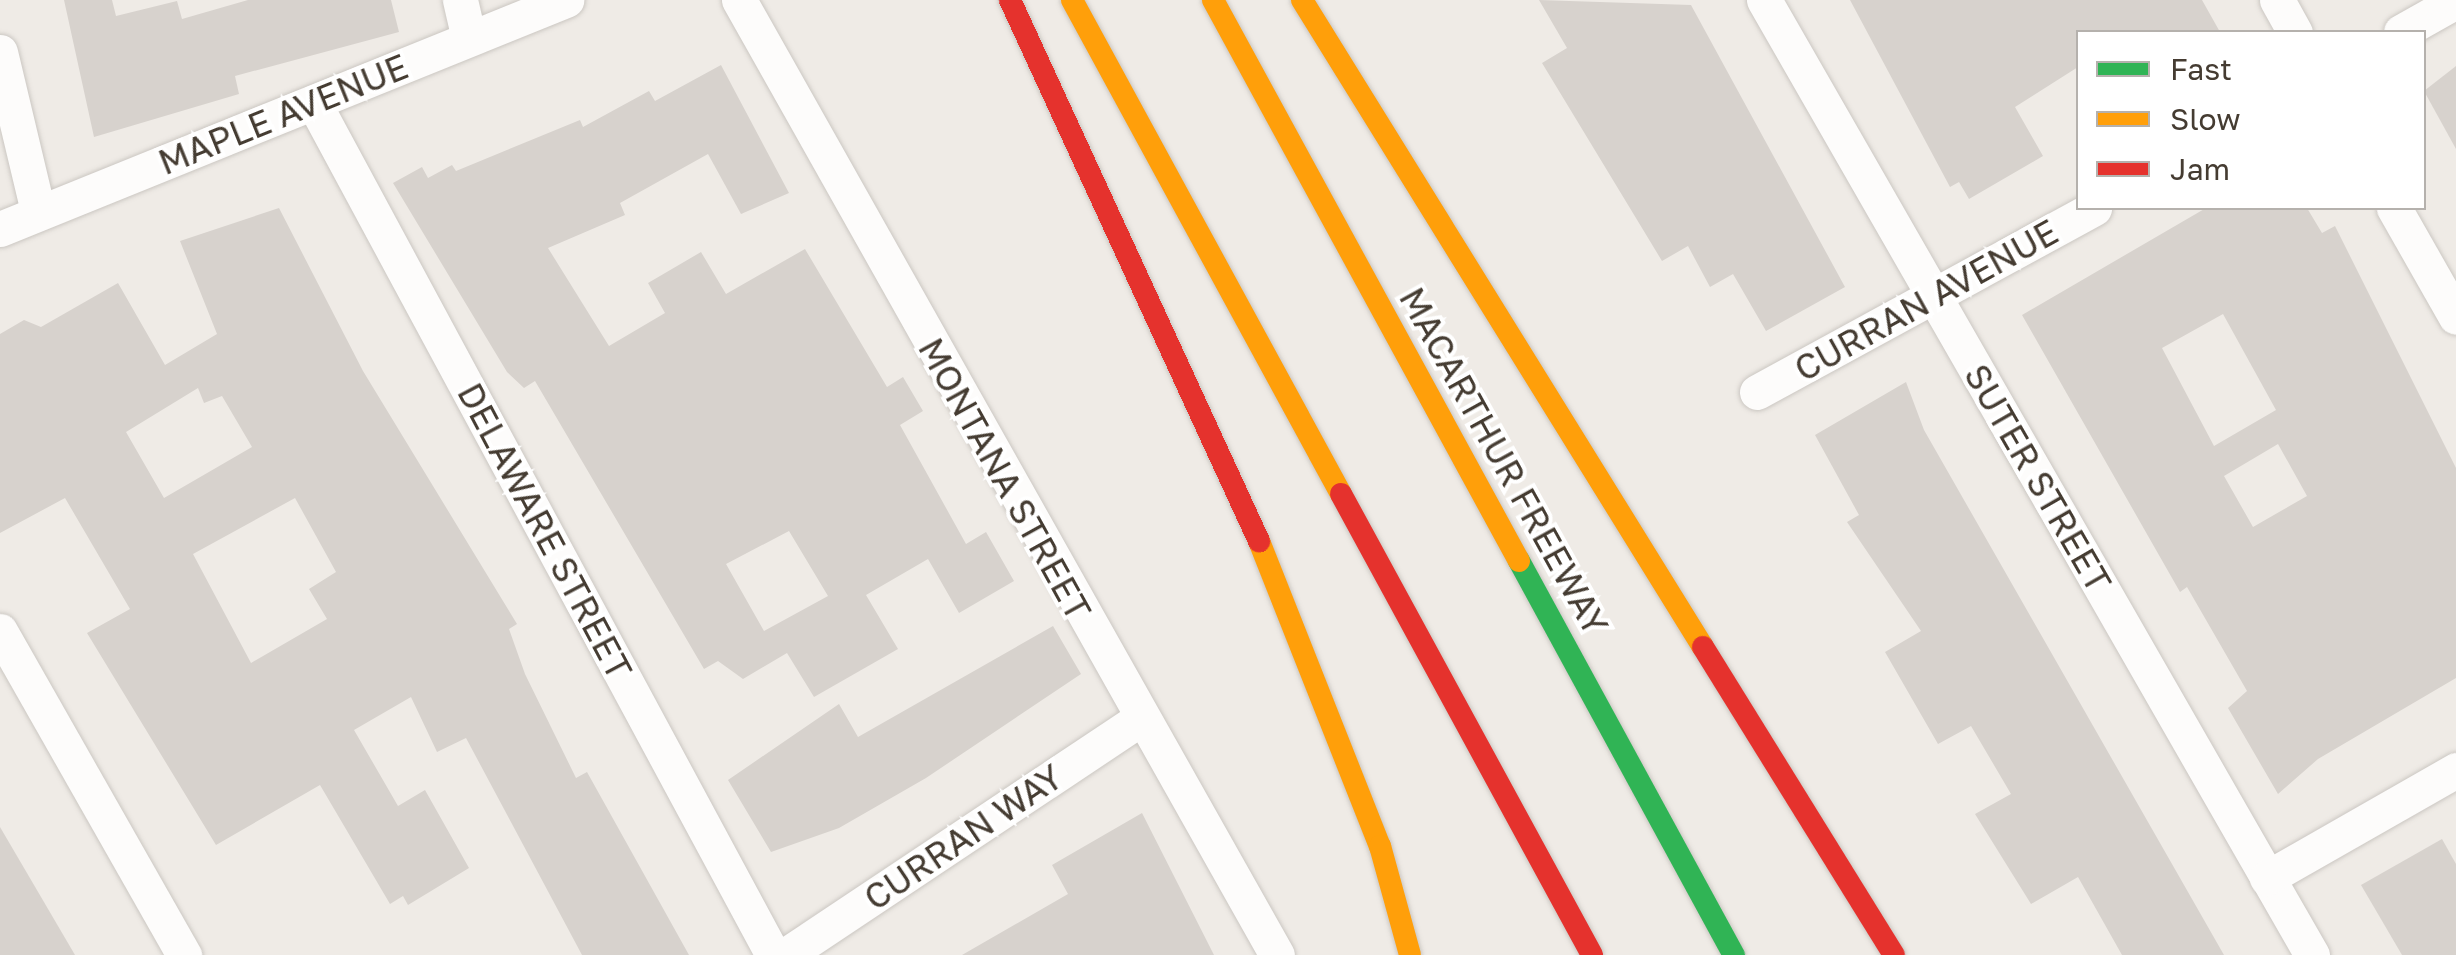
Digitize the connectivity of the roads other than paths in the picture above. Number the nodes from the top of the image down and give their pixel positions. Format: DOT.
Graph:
graph roads {
  1 [pos="460,0"];
  2 [pos="566,0"];
  3 [pos="739,0"];
  4 [pos="1010,0"];
  5 [pos="1072,0"];
  6 [pos="1213,0"];
  7 [pos="1302,0"];
  8 [pos="1764,0"];
  9 [pos="2276,0"];
  10 [pos="2456,1"];
  11 [pos="2294,30"];
  12 [pos="2405,30"];
  13 [pos="468,34"];
  14 [pos="0,52"];
  15 [pos="316,107"];
  16 [pos="2090,210"];
  17 [pos="2395,210"];
  18 [pos="38,212"];
  19 [pos="0,229"];
  20 [pos="1935,298"];
  21 [pos="2456,317"];
  22 [pos="1757,392"];
  23 [pos="0,631"];
  24 [pos="1139,720"];
  25 [pos="2456,770"];
  26 [pos="2268,878"];
  27 [pos="184,955"];
  28 [pos="773,955"];
  29 [pos="786,955"];
  30 [pos="1277,955"];
  31 [pos="1410,955"];
  32 [pos="1592,955"];
  33 [pos="1734,955"];
  34 [pos="1894,955"];
  35 [pos="2312,955"];
  1 -- 13 [label="street"];
  2 -- 13 [label="street, MAPLE AVENUE"];
  3 -- 24 [label="street, MONTANA STREET"];
  4 -- 31 [label="highway"];
  5 -- 32 [label="highway"];
  6 -- 33 [label="highway, MACARTHUR FREEWAY"];
  7 -- 34 [label="highway"];
  8 -- 20 [label="street, SUTER STREET"];
  9 -- 11 [label="street"];
  10 -- 12 [label="street"];
  13 -- 15 [label="street, MAPLE AVENUE"];
  14 -- 18 [label="street"];
  15 -- 18 [label="street, MAPLE AVENUE"];
  15 -- 28 [label="street, DELAWARE STREET"];
  16 -- 20 [label="street, CURRAN AVENUE"];
  17 -- 21 [label="street"];
  18 -- 19 [label="street, MAPLE AVENUE"];
  20 -- 22 [label="street, CURRAN AVENUE"];
  20 -- 26 [label="street, SUTER STREET"];
  23 -- 27 [label="street"];
  24 -- 29 [label="street, CURRAN WAY"];
  24 -- 30 [label="street, MONTANA STREET"];
  25 -- 26 [label="street"];
  26 -- 35 [label="street, SUTER STREET"];
}
